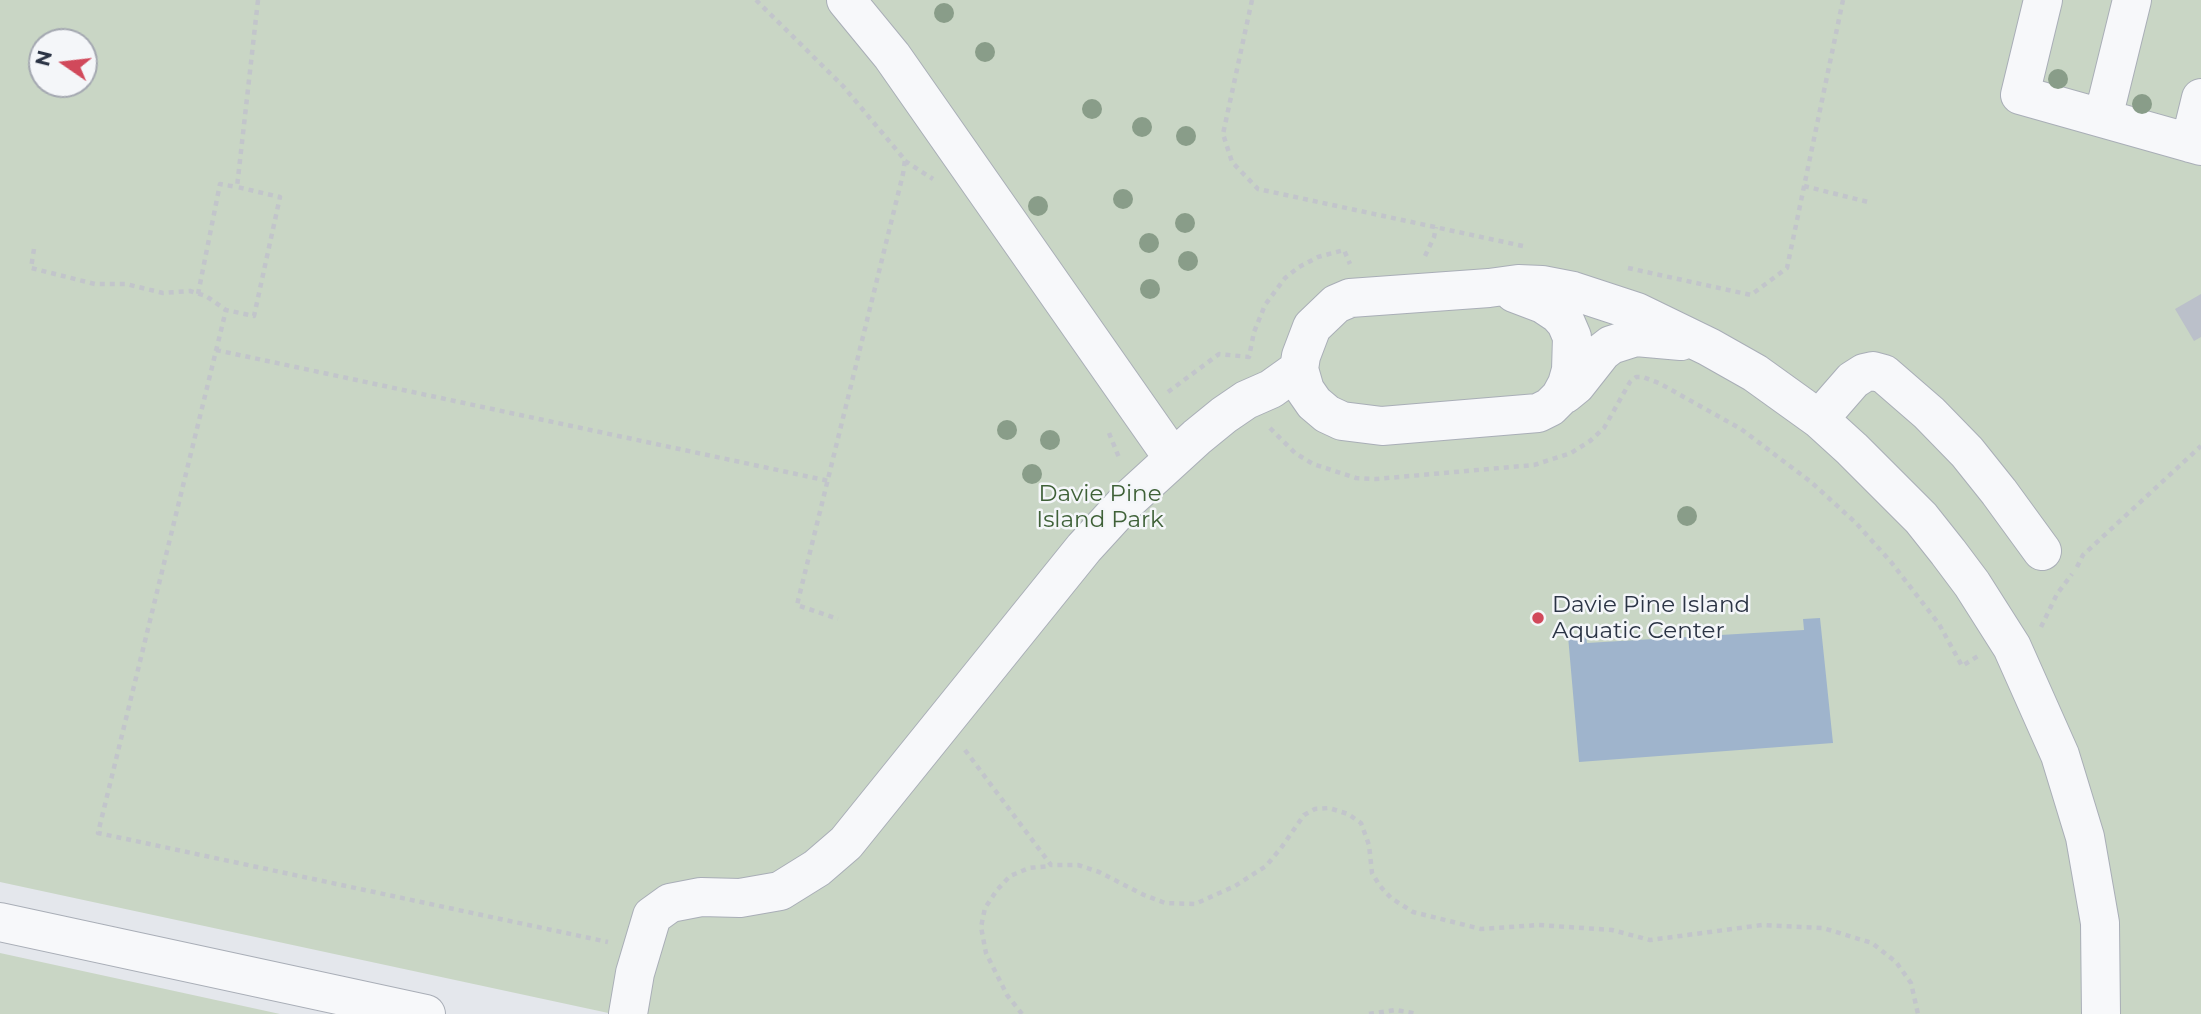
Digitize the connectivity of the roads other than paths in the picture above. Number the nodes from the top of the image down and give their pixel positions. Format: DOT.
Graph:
graph roads {
  1 [pos="846,0"];
  2 [pos="2043,0"];
  3 [pos="2132,0"];
  4 [pos="2201,98"];
  5 [pos="2103,118"];
  6 [pos="2195,145"];
  7 [pos="1489,288"];
  8 [pos="1709,347"];
  9 [pos="1299,369"];
  10 [pos="1560,397"];
  11 [pos="1819,419"];
  12 [pos="1173,458"];
  13 [pos="2042,551"];
  14 [pos="0,922"];
  15 [pos="426,1014"];
  16 [pos="628,1014"];
  17 [pos="2101,1014"];
  1 -- 12 [label="street"];
  2 -- 5 [label="street"];
  3 -- 5 [label="street"];
  4 -- 6 [label="street"];
  5 -- 6 [label="street"];
  7 -- 8 [label="street"];
  7 -- 9 [label="street"];
  7 -- 10 [label="street"];
  8 -- 10 [label="street"];
  8 -- 11 [label="street"];
  9 -- 10 [label="street"];
  9 -- 12 [label="street"];
  11 -- 13 [label="street"];
  11 -- 17 [label="street"];
  12 -- 16 [label="street"];
  14 -- 15 [label="street"];
}
